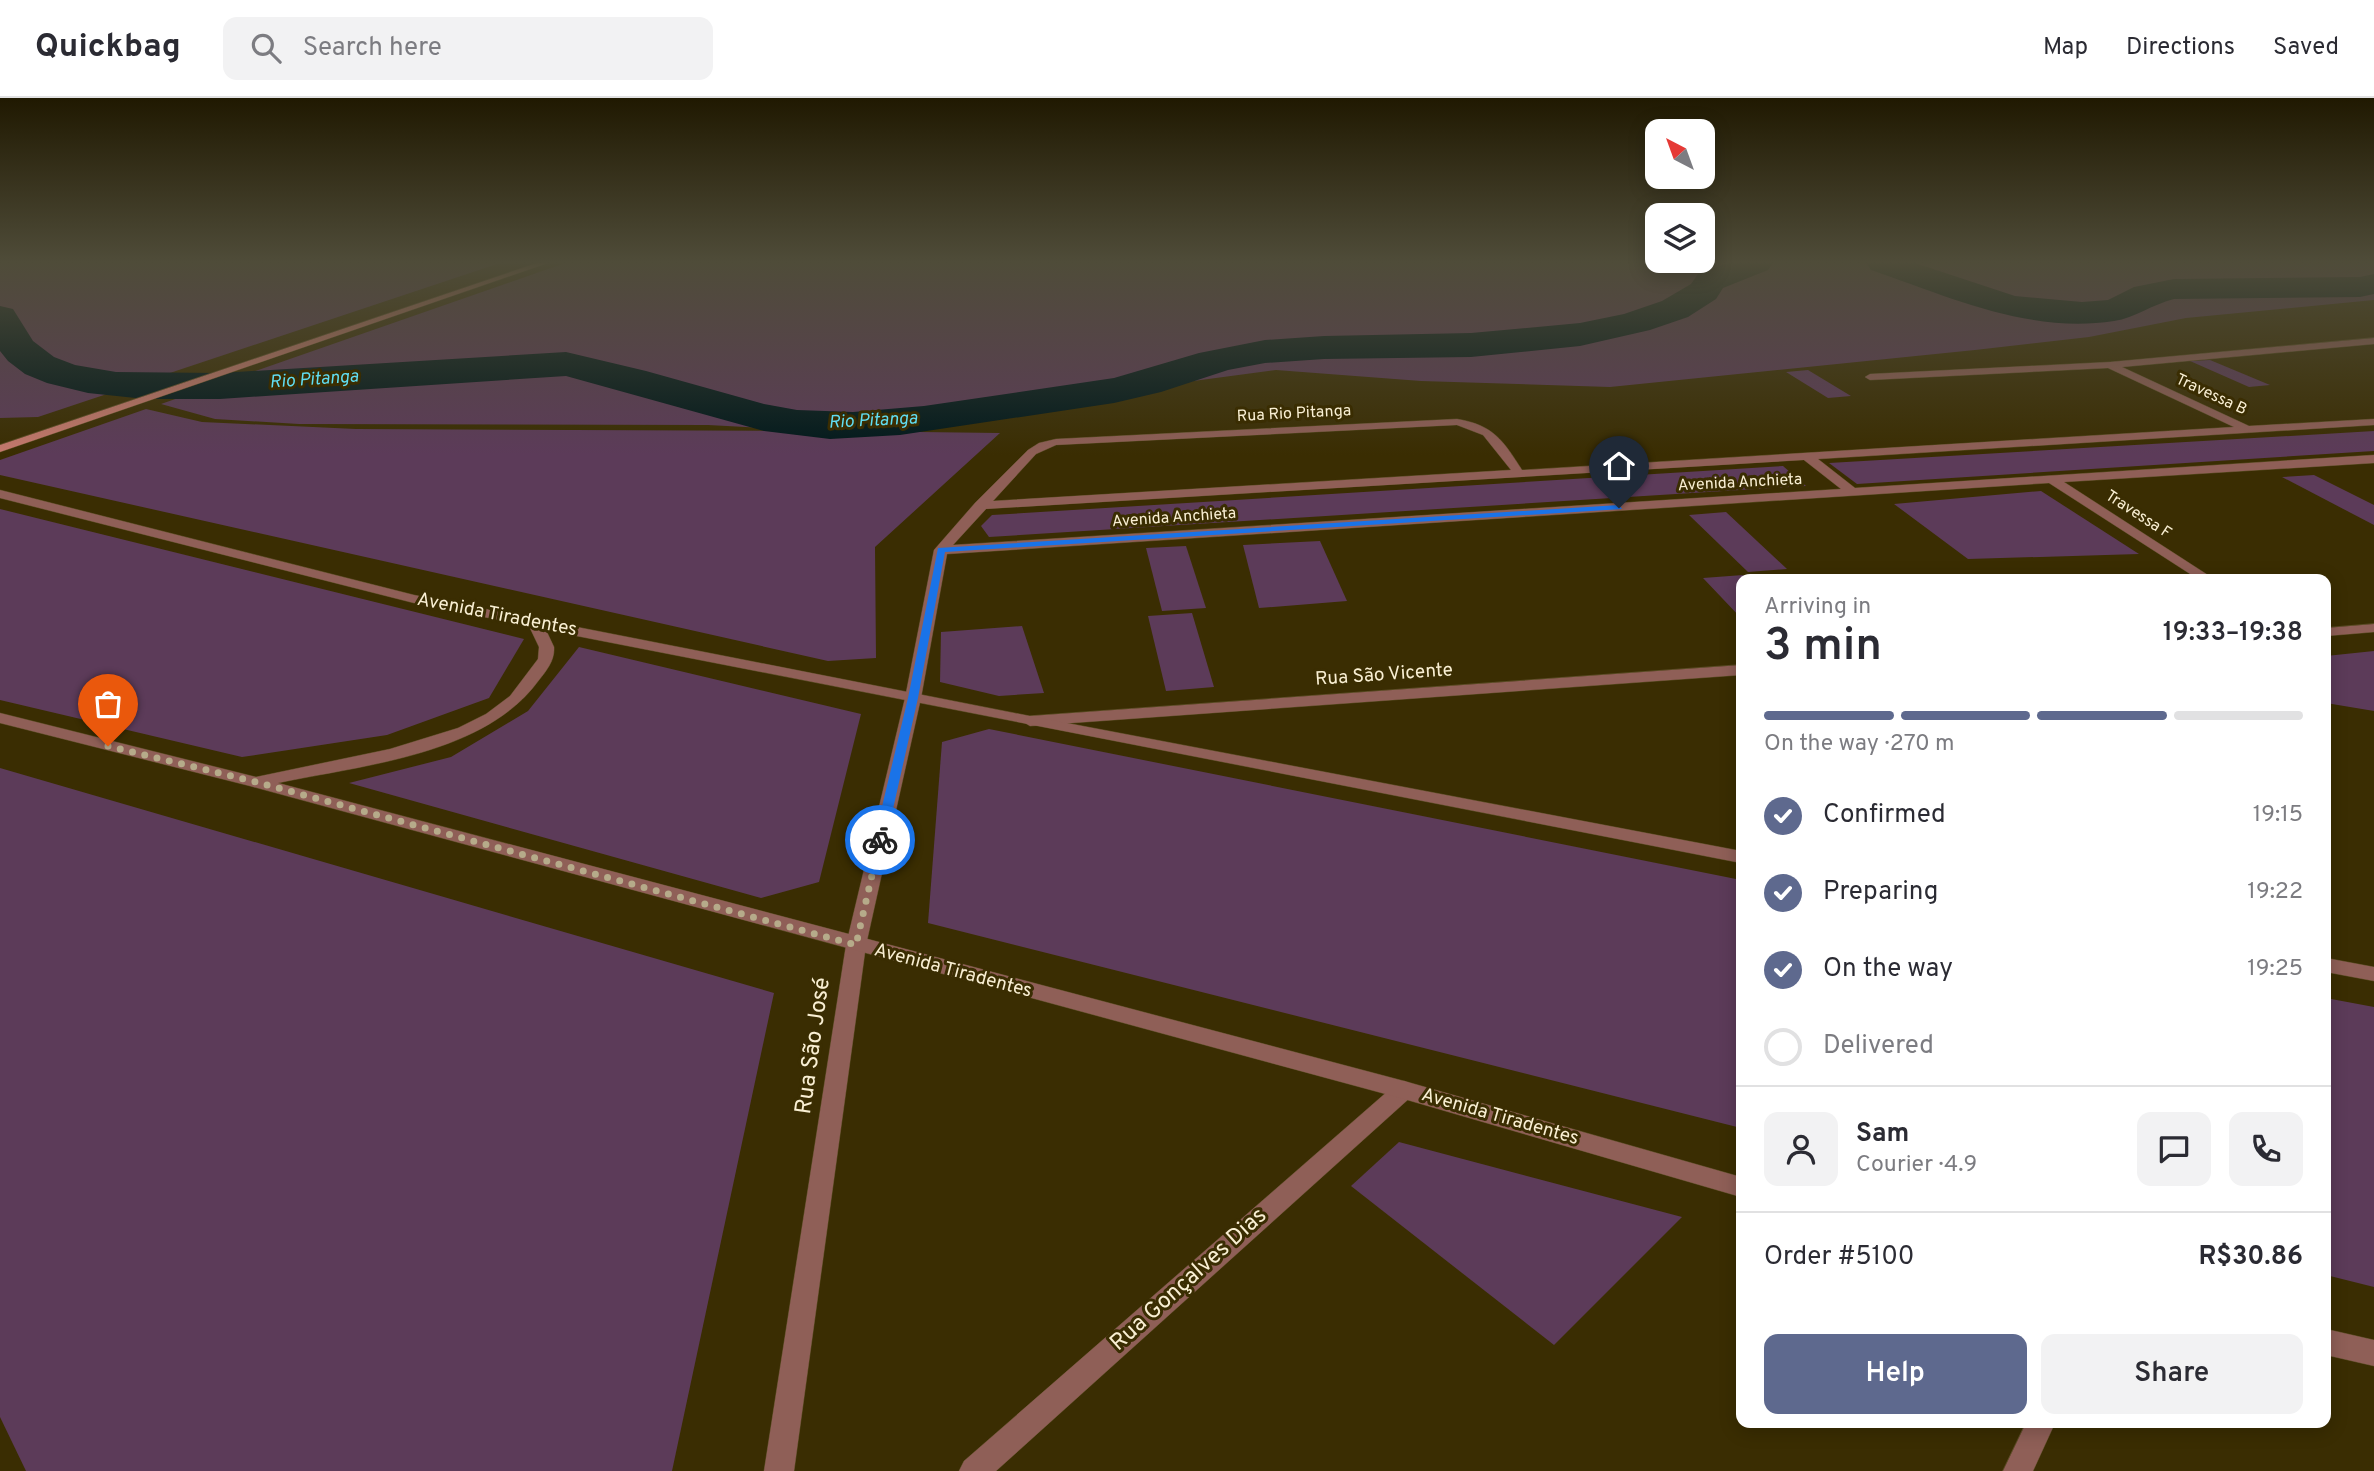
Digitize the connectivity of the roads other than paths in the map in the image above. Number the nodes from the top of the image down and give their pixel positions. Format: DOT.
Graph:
graph roads {
  1 [pos="357,327"];
  2 [pos="2374,341"];
  3 [pos="2110,365"];
  4 [pos="1870,377"];
  5 [pos="2374,422"];
  6 [pos="2247,430"];
  7 [pos="0,449"];
  8 [pos="1809,458"];
  9 [pos="2374,460"];
  10 [pos="1519,474"];
  11 [pos="2051,479"];
  12 [pos="0,494"];
  13 [pos="1855,494"];
  14 [pos="979,506"];
  15 [pos="941,550"];
  16 [pos="2199,574"];
  17 [pos="534,623"];
  18 [pos="2374,628"];
  19 [pos="2331,632"];
  20 [pos="1736,670"];
  21 [pos="913,698"];
  22 [pos="0,718"];
  23 [pos="1030,721"];
  24 [pos="256,782"];
  25 [pos="1736,856"];
  26 [pos="856,945"];
  27 [pos="2331,965"];
  28 [pos="2374,974"];
  29 [pos="1404,1090"];
  30 [pos="1736,1186"];
  31 [pos="2331,1343"];
  32 [pos="2374,1353"];
  33 [pos="2039,1428"];
  34 [pos="779,1471"];
  35 [pos="974,1471"];
  36 [pos="2018,1471"];
  1 -- 7 [label="main road"];
  2 -- 3 [label="street"];
  3 -- 4 [label="street"];
  3 -- 6 [label="street, Travessa B"];
  5 -- 6 [label="street, Avenida Anchieta"];
  6 -- 8 [label="street, Avenida Anchieta"];
  8 -- 10 [label="street, Avenida Anchieta"];
  8 -- 13 [label="street"];
  9 -- 11 [label="street, Avenida Anchieta"];
  10 -- 14 [label="street, Avenida Anchieta"];
  10 -- 14 [label="street, Rua Rio Pitanga"];
  11 -- 13 [label="street, Avenida Anchieta"];
  11 -- 16 [label="street, Travessa F"];
  12 -- 17 [label="street, Avenida Tiradentes"];
  13 -- 15 [label="street, Avenida Anchieta"];
  14 -- 15 [label="street"];
  15 -- 21 [label="street, Rua São José"];
  17 -- 21 [label="street, Avenida Tiradentes"];
  17 -- 24 [label="street"];
  18 -- 19 [label="street"];
  20 -- 23 [label="street, Rua São Vicente"];
  21 -- 23 [label="street, Avenida Tiradentes"];
  21 -- 26 [label="street, Rua São José"];
  22 -- 24 [label="street, Avenida Tiradentes"];
  23 -- 25 [label="street, Avenida Tiradentes"];
  24 -- 26 [label="street, Avenida Tiradentes"];
  26 -- 29 [label="street, Avenida Tiradentes"];
  26 -- 34 [label="street, Rua São José"];
  27 -- 28 [label="street"];
  29 -- 30 [label="street, Avenida Tiradentes"];
  29 -- 35 [label="street, Rua Gonçalves Dias"];
  31 -- 32 [label="street"];
  33 -- 36 [label="street"];
}
